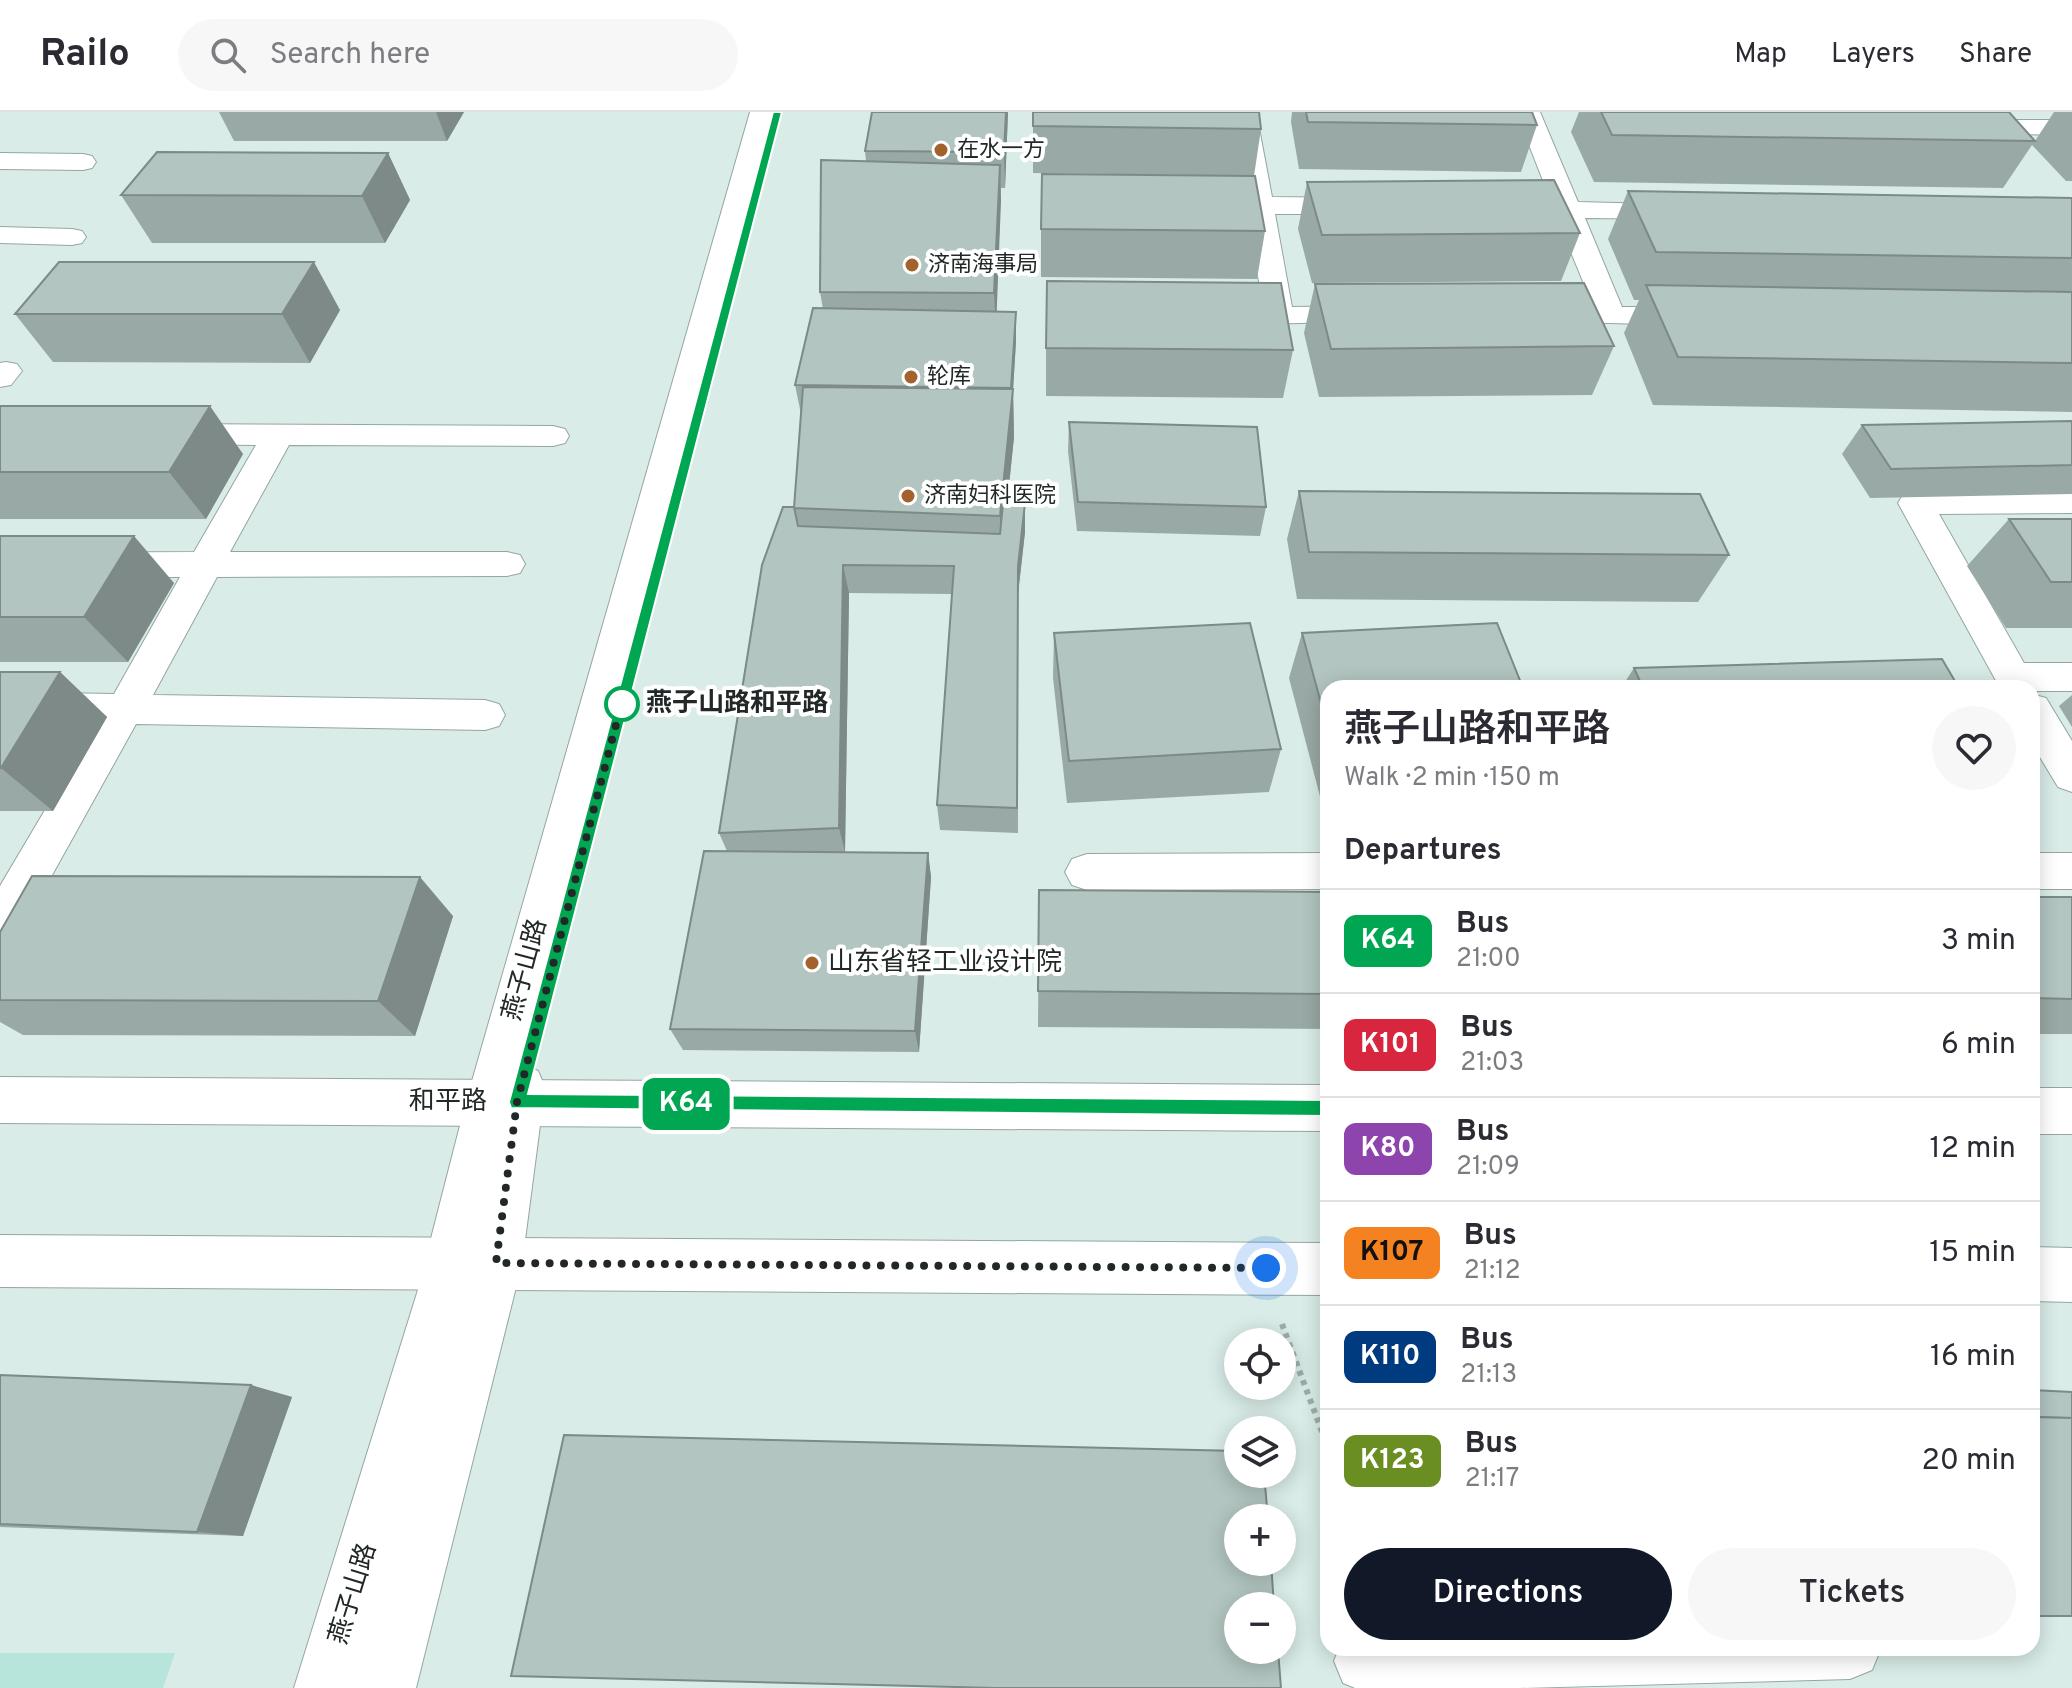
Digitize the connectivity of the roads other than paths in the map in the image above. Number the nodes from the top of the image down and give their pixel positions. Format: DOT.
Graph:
graph roads {
  1 [pos="762,112"];
  2 [pos="777,112"];
  3 [pos="1244,112"];
  4 [pos="1528,112"];
  5 [pos="2009,128"];
  6 [pos="2072,128"];
  7 [pos="0,161"];
  8 [pos="83,162"];
  9 [pos="1181,205"];
  10 [pos="1260,205"];
  11 [pos="1383,207"];
  12 [pos="1492,208"];
  13 [pos="1569,210"];
  14 [pos="1712,211"];
  15 [pos="0,235"];
  16 [pos="72,237"];
  17 [pos="1279,315"];
  18 [pos="1406,315"];
  19 [pos="1516,315"];
  20 [pos="1611,315"];
  21 [pos="1203,316"];
  22 [pos="1722,317"];
  23 [pos="138,433"];
  24 [pos="277,436"];
  25 [pos="553,436"];
  26 [pos="2072,502"];
  27 [pos="507,564"];
  28 [pos="0,565"];
  29 [pos="202,567"];
  30 [pos="2072,677"];
  31 [pos="2015,680"];
  32 [pos="2040,686"];
  33 [pos="0,707"];
  34 [pos="125,709"];
  35 [pos="485,715"];
  36 [pos="2040,723"];
  37 [pos="2072,776"];
  38 [pos="1320,871"];
  39 [pos="2040,871"];
  40 [pos="2072,871"];
  41 [pos="1087,872"];
  42 [pos="0,926"];
  43 [pos="0,1100"];
  44 [pos="504,1102"];
  45 [pos="1320,1108"];
  46 [pos="2040,1111"];
  47 [pos="2072,1111"];
  48 [pos="0,1261"];
  49 [pos="474,1263"];
  50 [pos="1320,1269"];
  51 [pos="2040,1274"];
  52 [pos="2072,1275"];
  53 [pos="1635,1656"];
  54 [pos="1366,1666"];
  55 [pos="326,1688"];
  56 [pos="384,1688"];
  1 -- 44 [label="street, 燕子山路"];
  2 -- 44 [label="street, 燕子山路"];
  3 -- 10 [label="street"];
  4 -- 13 [label="street"];
  5 -- 6 [label="street"];
  7 -- 8 [label="street"];
  9 -- 10 [label="street"];
  10 -- 11 [label="street"];
  10 -- 17 [label="street"];
  12 -- 13 [label="street"];
  13 -- 14 [label="street"];
  13 -- 20 [label="street"];
  15 -- 16 [label="street"];
  17 -- 18 [label="street"];
  17 -- 21 [label="street"];
  19 -- 20 [label="street"];
  20 -- 22 [label="street"];
  23 -- 24 [label="street"];
  24 -- 25 [label="street"];
  24 -- 29 [label="street"];
  26 -- 31 [label="street"];
  27 -- 29 [label="street"];
  28 -- 29 [label="street"];
  29 -- 34 [label="street"];
  30 -- 32 [label="street"];
  33 -- 34 [label="street"];
  34 -- 35 [label="street"];
  34 -- 42 [label="street"];
  36 -- 37 [label="street"];
  38 -- 41 [label="street"];
  39 -- 40 [label="street"];
  43 -- 44 [label="street, 和平路"];
  44 -- 45 [label="street, 和平路"];
  44 -- 49 [label="street, 燕子山路"];
  46 -- 47 [label="street"];
  48 -- 49 [label="street"];
  49 -- 50 [label="street"];
  49 -- 55 [label="street, 燕子山路"];
  49 -- 56 [label="street, 燕子山路"];
  51 -- 52 [label="street"];
  53 -- 54 [label="street"];
}
